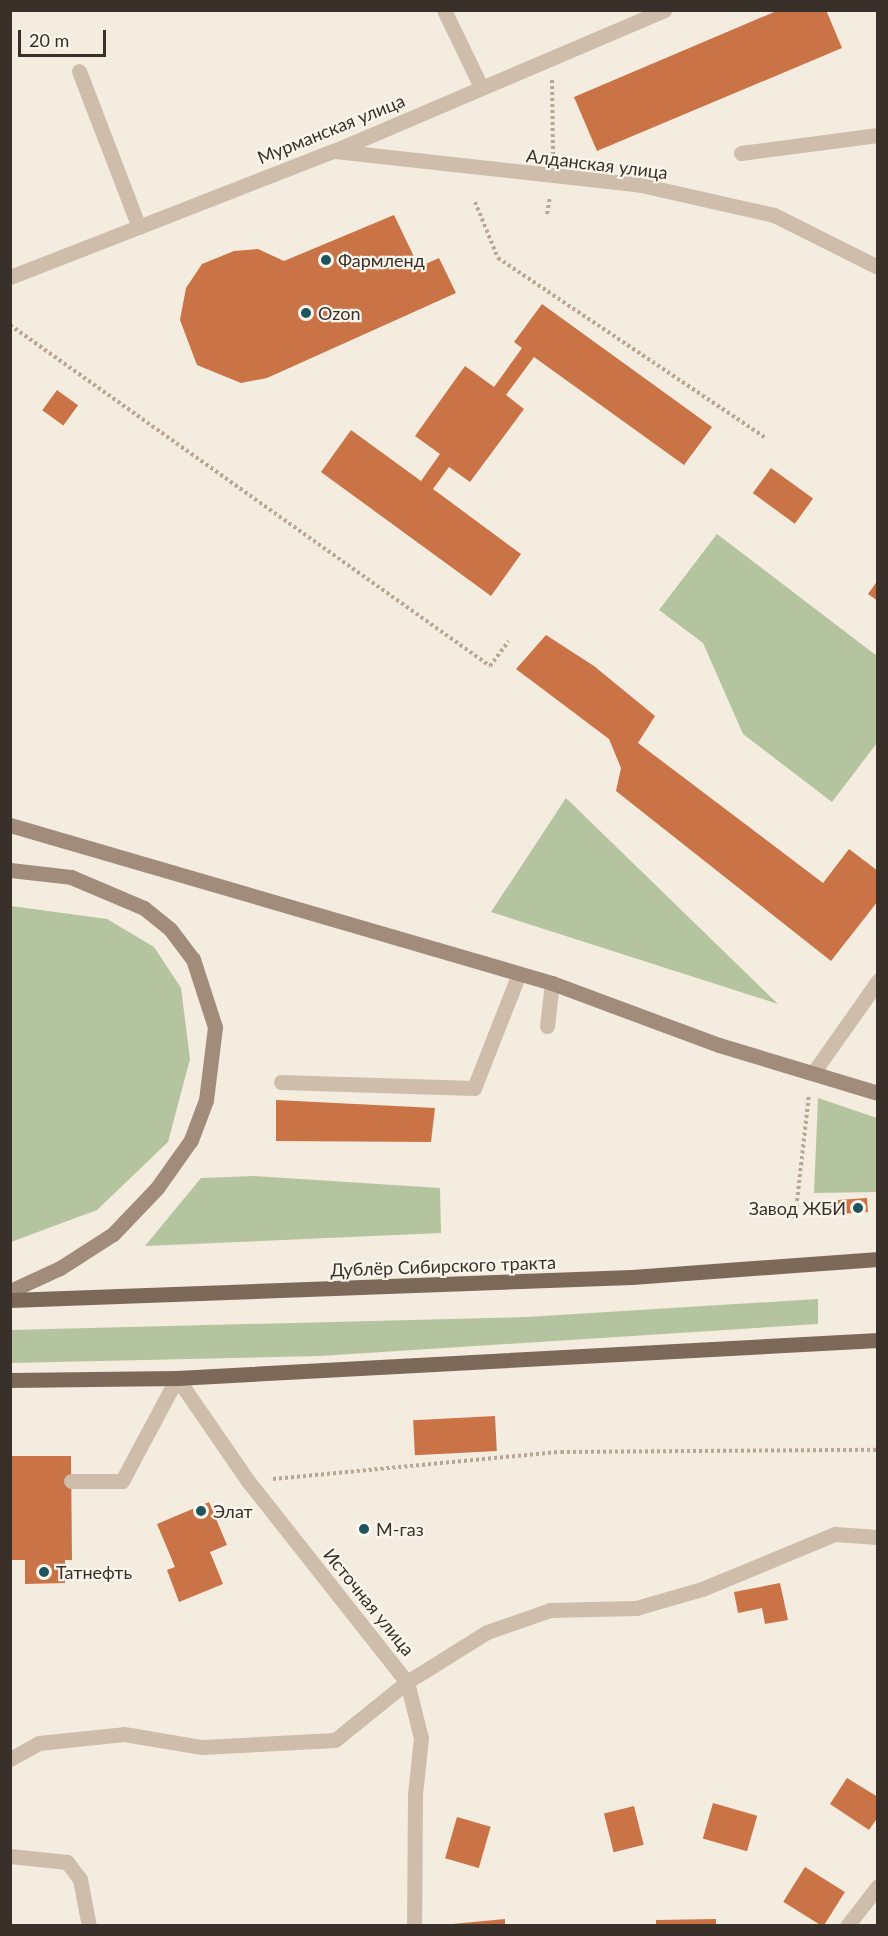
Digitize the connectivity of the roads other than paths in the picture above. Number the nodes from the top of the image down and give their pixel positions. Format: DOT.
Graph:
graph roads {
  1 [pos="444,10"];
  2 [pos="664,10"];
  3 [pos="80,71"];
  4 [pos="481,87"];
  5 [pos="878,135"];
  6 [pos="334,151"];
  7 [pos="741,153"];
  8 [pos="139,227"];
  9 [pos="878,267"];
  10 [pos="10,277"];
  11 [pos="10,825"];
  12 [pos="10,870"];
  13 [pos="519,974"];
  14 [pos="878,981"];
  15 [pos="552,983"];
  16 [pos="547,1026"];
  17 [pos="813,1073"];
  18 [pos="281,1082"];
  19 [pos="878,1093"];
  20 [pos="878,1259"];
  21 [pos="10,1291"];
  22 [pos="10,1300"];
  23 [pos="878,1340"];
  24 [pos="177,1378"];
  25 [pos="10,1380"];
  26 [pos="71,1480"];
  27 [pos="878,1537"];
  28 [pos="407,1682"];
  29 [pos="10,1759"];
  30 [pos="10,1856"];
  31 [pos="878,1886"];
  32 [pos="89,1926"];
  33 [pos="414,1926"];
  34 [pos="847,1926"];
  1 -- 4 [label="street"];
  2 -- 4 [label="street, Мурманская улица"];
  3 -- 8 [label="street"];
  4 -- 6 [label="street, Мурманская улица"];
  5 -- 7 [label="street"];
  6 -- 8 [label="street, Мурманская улица"];
  6 -- 9 [label="street, Алданская улица"];
  8 -- 10 [label="street, Мурманская улица"];
  11 -- 13 [label="main road"];
  12 -- 21 [label="main road"];
  13 -- 15 [label="main road"];
  13 -- 18 [label="street"];
  14 -- 17 [label="street"];
  15 -- 16 [label="street"];
  15 -- 17 [label="main road"];
  17 -- 19 [label="main road"];
  20 -- 22 [label="main road, Дублёр Сибирского тракта"];
  23 -- 24 [label="main road"];
  24 -- 25 [label="main road"];
  24 -- 26 [label="street"];
  24 -- 28 [label="street, Источная улица"];
  27 -- 28 [label="street"];
  28 -- 29 [label="street"];
  28 -- 33 [label="street, Источная улица"];
  30 -- 32 [label="street"];
  31 -- 34 [label="street"];
}
